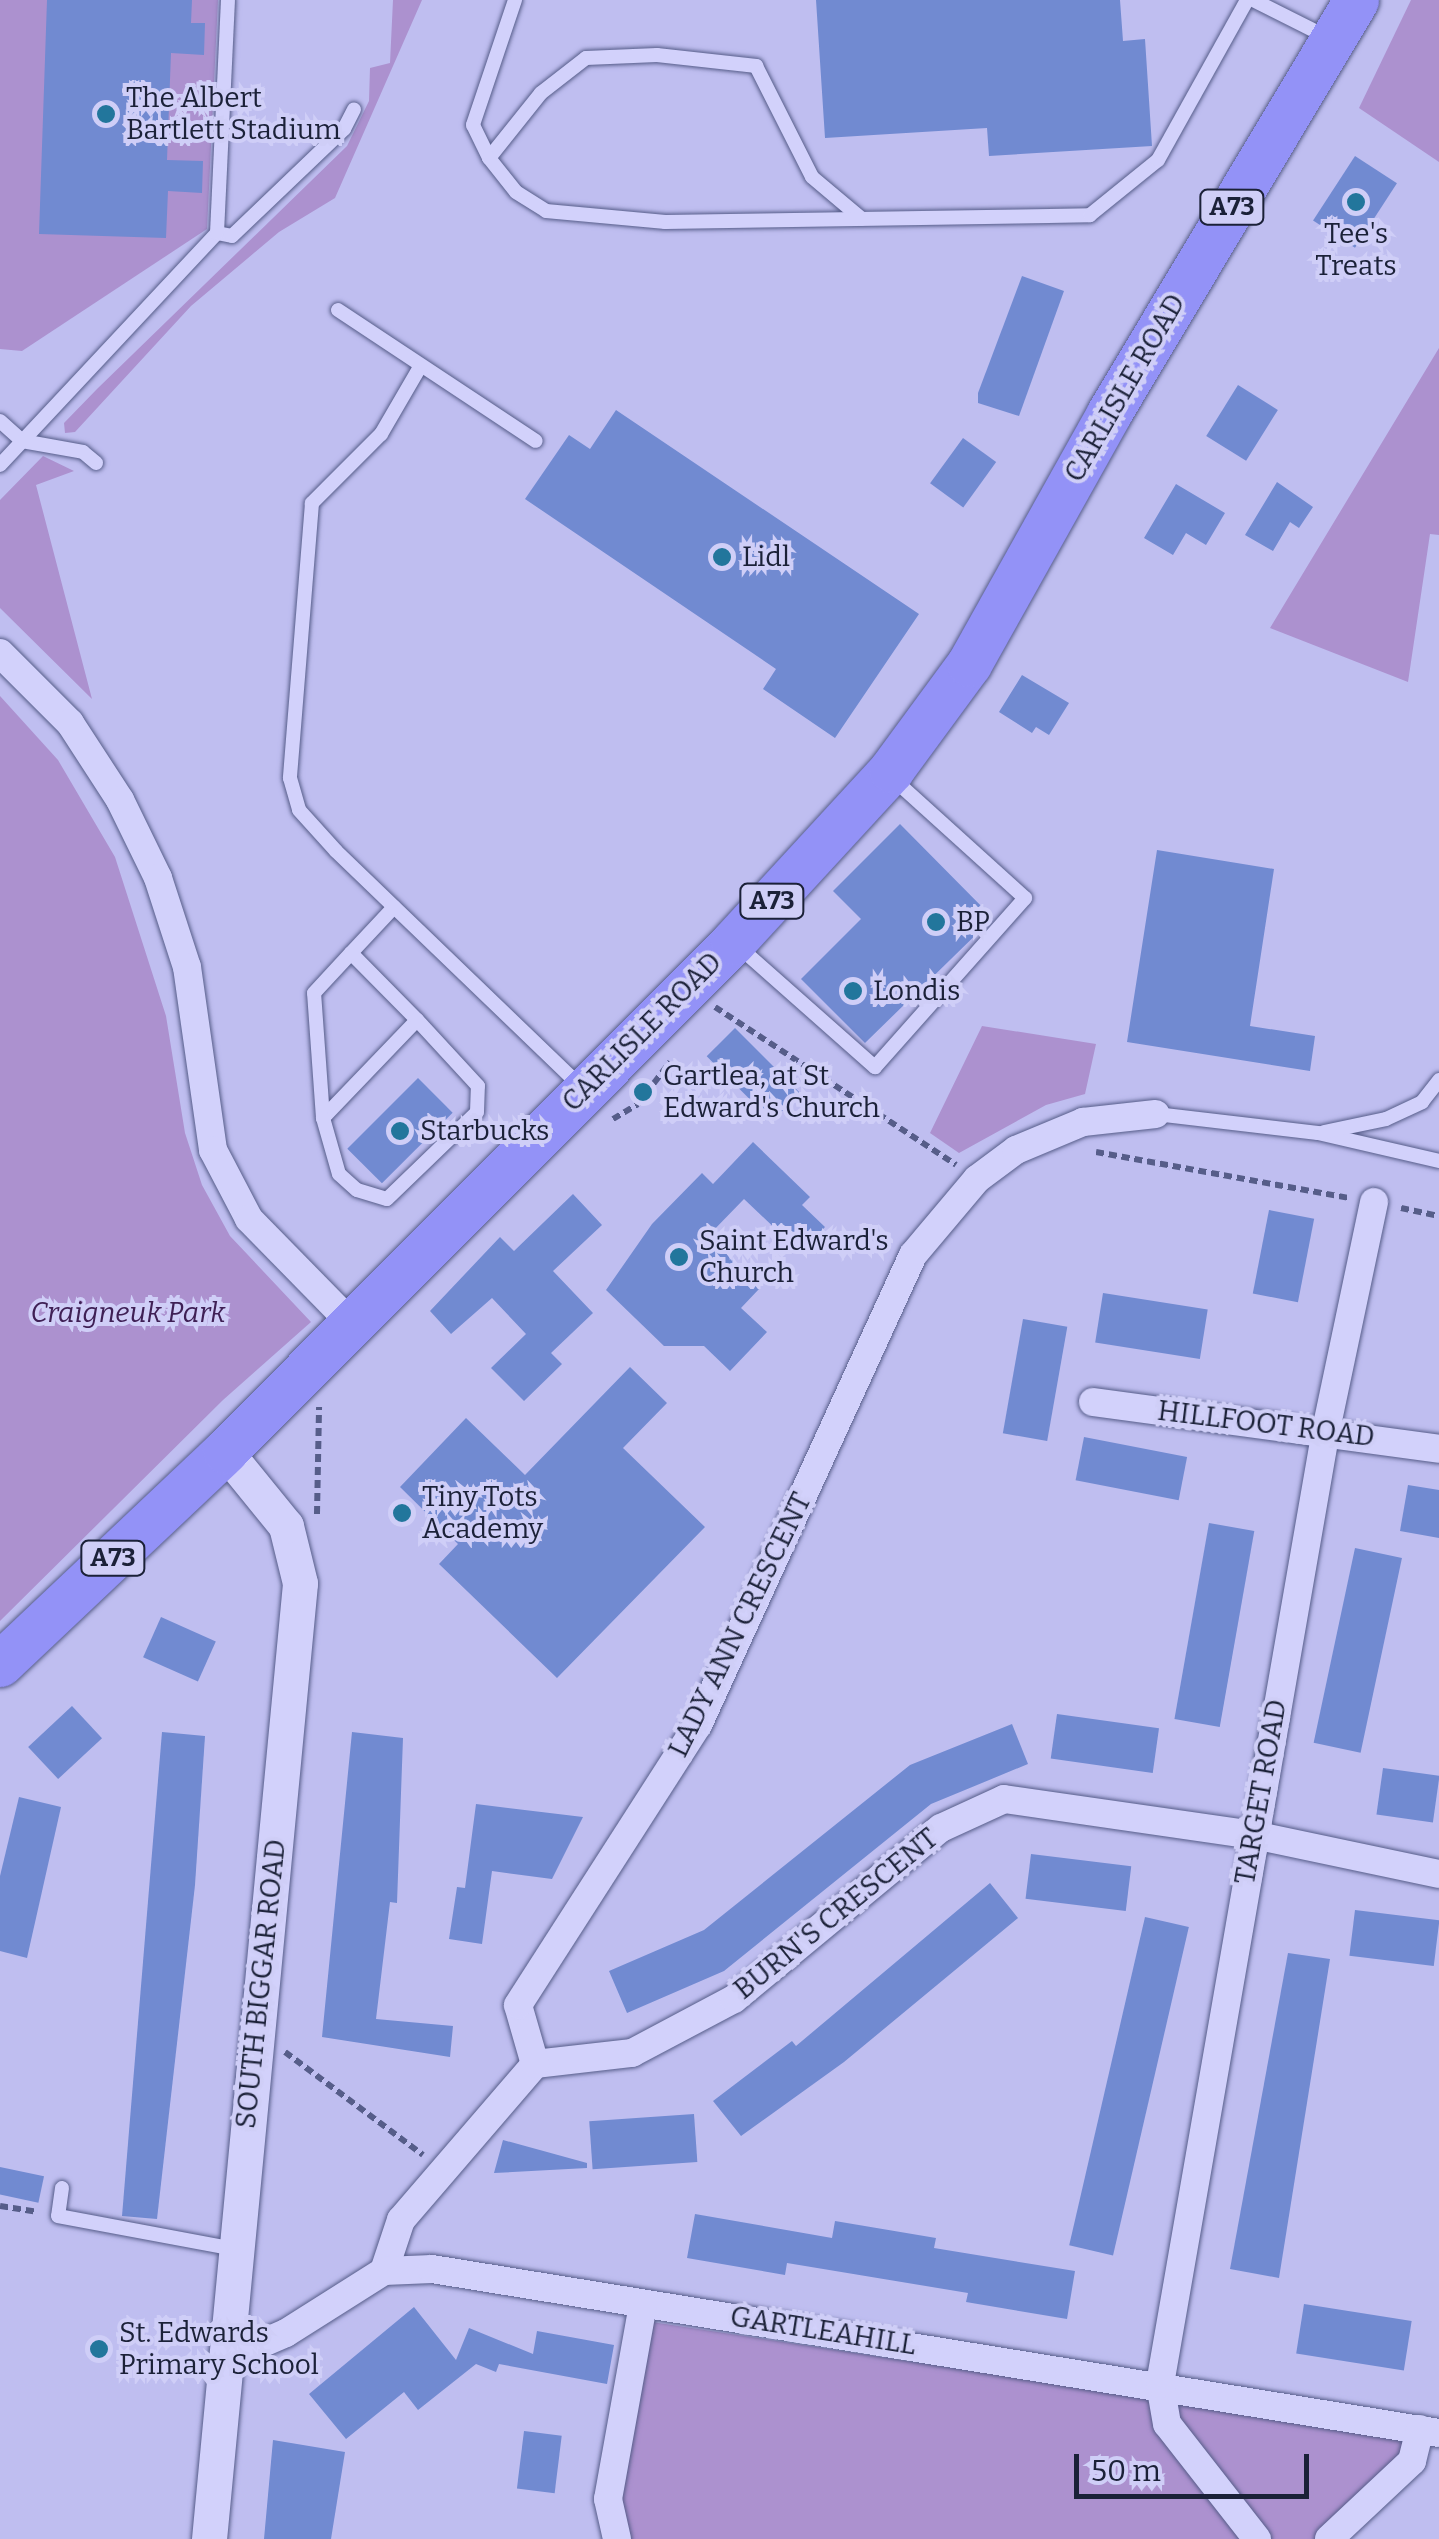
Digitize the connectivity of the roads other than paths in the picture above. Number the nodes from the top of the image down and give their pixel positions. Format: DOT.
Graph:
graph roads {
  1 [pos="228,0"];
  2 [pos="515,0"];
  3 [pos="1250,0"];
  4 [pos="1356,0"];
  5 [pos="1332,40"];
  6 [pos="354,109"];
  7 [pos="489,158"];
  8 [pos="862,220"];
  9 [pos="217,233"];
  10 [pos="338,310"];
  11 [pos="420,366"];
  12 [pos="0,421"];
  13 [pos="22,441"];
  14 [pos="536,442"];
  15 [pos="96,463"];
  16 [pos="0,465"];
  17 [pos="0,653"];
  18 [pos="887,774"];
  19 [pos="394,907"];
  20 [pos="734,942"];
  21 [pos="351,953"];
  22 [pos="417,1020"];
  23 [pos="1439,1080"];
  24 [pos="596,1106"];
  25 [pos="1156,1114"];
  26 [pos="322,1118"];
  27 [pos="1318,1134"];
  28 [pos="1439,1160"];
  29 [pos="1374,1202"];
  30 [pos="351,1324"];
  31 [pos="1093,1402"];
  32 [pos="1326,1430"];
  33 [pos="1439,1449"];
  34 [pos="225,1452"];
  35 [pos="0,1664"];
  36 [pos="1254,1835"];
  37 [pos="1439,1874"];
  38 [pos="535,2064"];
  39 [pos="62,2188"];
  40 [pos="234,2249"];
  41 [pos="384,2272"];
  42 [pos="644,2304"];
  43 [pos="226,2359"];
  44 [pos="1160,2384"];
  45 [pos="1429,2431"];
  46 [pos="209,2539"];
  47 [pos="617,2539"];
  48 [pos="1257,2539"];
  49 [pos="1330,2539"];
  1 -- 9 [label="lane"];
  2 -- 7 [label="lane"];
  3 -- 5 [label="lane"];
  3 -- 8 [label="lane"];
  4 -- 5 [label="main road, CARLISLE ROAD / A73"];
  5 -- 18 [label="main road, CARLISLE ROAD / A73"];
  6 -- 9 [label="lane"];
  7 -- 8 [label="lane"];
  7 -- 8 [label="lane"];
  9 -- 13 [label="lane"];
  10 -- 11 [label="lane"];
  11 -- 14 [label="lane"];
  11 -- 19 [label="lane"];
  12 -- 13 [label="lane"];
  13 -- 15 [label="lane"];
  13 -- 16 [label="lane"];
  17 -- 30 [label="street"];
  18 -- 20 [label="main road, CARLISLE ROAD / A73"];
  18 -- 20 [label="lane"];
  19 -- 21 [label="lane"];
  19 -- 24 [label="lane"];
  20 -- 24 [label="main road, CARLISLE ROAD / A73"];
  21 -- 22 [label="lane"];
  21 -- 26 [label="lane"];
  22 -- 26 [label="lane"];
  22 -- 26 [label="lane"];
  23 -- 27 [label="lane"];
  24 -- 30 [label="main road, CARLISLE ROAD / A73"];
  25 -- 27 [label="lane"];
  25 -- 38 [label="street, LADY ANN CRESCENT"];
  27 -- 28 [label="lane"];
  29 -- 32 [label="street, TARGET ROAD"];
  30 -- 34 [label="main road, CARLISLE ROAD / A73"];
  31 -- 32 [label="street, HILLFOOT ROAD"];
  32 -- 33 [label="street, HILLFOOT ROAD"];
  32 -- 36 [label="street, TARGET ROAD"];
  34 -- 35 [label="main road, CARLISLE ROAD / A73"];
  34 -- 40 [label="street, SOUTH BIGGAR ROAD"];
  36 -- 37 [label="street, BURN'S CRESCENT"];
  36 -- 38 [label="street, BURN'S CRESCENT"];
  36 -- 44 [label="street, TARGET ROAD"];
  38 -- 41 [label="street"];
  39 -- 40 [label="lane"];
  40 -- 43 [label="street, SOUTH BIGGAR ROAD"];
  41 -- 42 [label="street, GARTLEAHILL"];
  41 -- 43 [label="street, GARTLEAHILL"];
  42 -- 44 [label="street, GARTLEAHILL"];
  42 -- 47 [label="street"];
  43 -- 46 [label="street, SOUTH BIGGAR ROAD"];
  44 -- 45 [label="street, GARTLEAHILL"];
  44 -- 48 [label="street"];
  45 -- 49 [label="street"];
}
